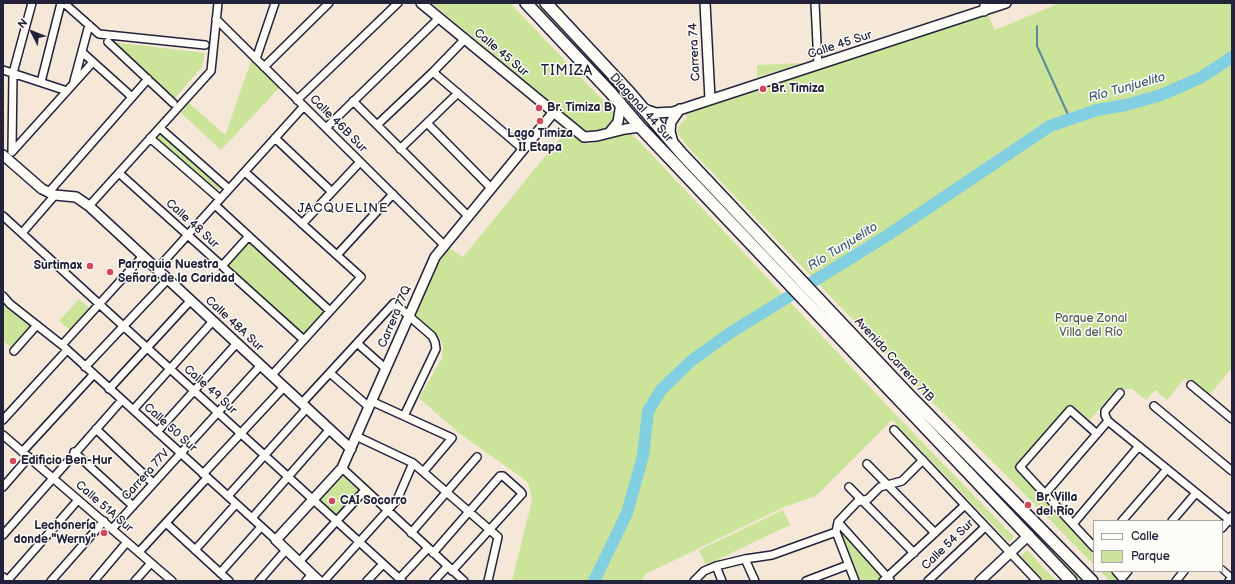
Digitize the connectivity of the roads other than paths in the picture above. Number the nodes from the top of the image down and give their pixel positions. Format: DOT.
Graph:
graph roads {
  1 [pos="32,3"];
  2 [pos="63,3"];
  3 [pos="218,3"];
  4 [pos="276,3"];
  5 [pos="329,3"];
  6 [pos="398,3"];
  7 [pos="421,3"];
  8 [pos="526,3"];
  9 [pos="546,3"];
  10 [pos="705,3"];
  11 [pos="815,3"];
  12 [pos="1006,3"];
  13 [pos="984,7"];
  14 [pos="439,18"];
  15 [pos="216,19"];
  16 [pos="89,25"];
  17 [pos="465,39"];
  18 [pos="108,42"];
  19 [pos="204,45"];
  20 [pos="82,52"];
  21 [pos="256,59"];
  22 [pos="93,62"];
  23 [pos="818,65"];
  24 [pos="264,67"];
  25 [pos="3,70"];
  26 [pos="433,72"];
  27 [pos="13,73"];
  28 [pos="148,79"];
  29 [pos="41,82"];
  30 [pos="74,83"];
  31 [pos="67,90"];
  32 [pos="458,93"];
  33 [pos="132,97"];
  34 [pos="710,99"];
  35 [pos="298,100"];
  36 [pos="353,101"];
  37 [pos="173,103"];
  38 [pos="621,103"];
  39 [pos="304,106"];
  40 [pos="643,108"];
  41 [pos="681,108"];
  42 [pos="553,113"];
  43 [pos="427,123"];
  44 [pos="377,125"];
  45 [pos="640,127"];
  46 [pos="160,128"];
  47 [pos="326,128"];
  48 [pos="609,133"];
  49 [pos="150,138"];
  50 [pos="275,138"];
  51 [pos="400,149"];
  52 [pos="524,149"];
  53 [pos="677,149"];
  54 [pos="7,155"];
  55 [pos="671,160"];
  56 [pos="360,162"];
  57 [pos="245,172"];
  58 [pos="119,173"];
  59 [pos="491,188"];
  60 [pos="229,189"];
  61 [pos="332,192"];
  62 [pos="52,194"];
  63 [pos="393,194"];
  64 [pos="217,202"];
  65 [pos="89,206"];
  66 [pos="3,216"];
  67 [pos="468,216"];
  68 [pos="302,224"];
  69 [pos="22,233"];
  70 [pos="188,235"];
  71 [pos="249,236"];
  72 [pos="444,245"];
  73 [pos="337,255"];
  74 [pos="143,256"];
  75 [pos="222,266"];
  76 [pos="157,269"];
  77 [pos="168,279"];
  78 [pos="3,296"];
  79 [pos="190,300"];
  80 [pos="99,304"];
  81 [pos="330,311"];
  82 [pos="408,316"];
  83 [pos="213,321"];
  84 [pos="37,325"];
  85 [pos="123,326"];
  86 [pos="304,340"];
  87 [pos="237,343"];
  88 [pos="357,343"];
  89 [pos="64,348"];
  90 [pos="147,348"];
  91 [pos="14,351"];
  92 [pos="261,365"];
  93 [pos="85,367"];
  94 [pos="386,368"];
  95 [pos="170,369"];
  96 [pos="330,373"];
  97 [pos="94,374"];
  98 [pos="272,375"];
  99 [pos="1191,384"];
  100 [pos="284,387"];
  101 [pos="110,389"];
  102 [pos="194,391"];
  103 [pos="1120,393"];
  104 [pos="905,399"];
  105 [pos="122,400"];
  106 [pos="370,404"];
  107 [pos="304,406"];
  108 [pos="1154,406"];
  109 [pos="133,410"];
  110 [pos="218,412"];
  111 [pos="404,416"];
  112 [pos="1232,419"];
  113 [pos="3,420"];
  114 [pos="1108,421"];
  115 [pos="96,429"];
  116 [pos="330,429"];
  117 [pos="894,430"];
  118 [pos="157,432"];
  119 [pos="241,434"];
  120 [pos="1097,434"];
  121 [pos="3,435"];
  122 [pos="356,436"];
  123 [pos="1139,446"];
  124 [pos="351,448"];
  125 [pos="23,451"];
  126 [pos="74,452"];
  127 [pos="180,453"];
  128 [pos="265,456"];
  129 [pos="29,457"];
  130 [pos="477,457"];
  131 [pos="923,460"];
  132 [pos="413,463"];
  133 [pos="867,464"];
  134 [pos="342,468"];
  135 [pos="1167,469"];
  136 [pos="424,471"];
  137 [pos="1232,471"];
  138 [pos="205,476"];
  139 [pos="53,477"];
  140 [pos="288,477"];
  141 [pos="153,483"];
  142 [pos="888,485"];
  143 [pos="3,487"];
  144 [pos="849,487"];
  145 [pos="365,490"];
  146 [pos="447,492"];
  147 [pos="1196,493"];
  148 [pos="1045,494"];
  149 [pos="228,496"];
  150 [pos="78,500"];
  151 [pos="313,500"];
  152 [pos="863,501"];
  153 [pos="236,504"];
  154 [pos="965,505"];
  155 [pos="133,506"];
  156 [pos="388,511"];
  157 [pos="469,512"];
  158 [pos="252,518"];
  159 [pos="1231,519"];
  160 [pos="1123,520"];
  161 [pos="1173,520"];
  162 [pos="336,521"];
  163 [pos="104,522"];
  164 [pos="838,522"];
  165 [pos="166,523"];
  166 [pos="1073,524"];
  167 [pos="261,526"];
  168 [pos="985,527"];
  169 [pos="1223,527"];
  170 [pos="112,529"];
  171 [pos="490,530"];
  172 [pos="836,532"];
  173 [pos="411,533"];
  174 [pos="935,533"];
  175 [pos="3,535"];
  176 [pos="1028,535"];
  177 [pos="276,540"];
  178 [pos="128,542"];
  179 [pos="359,542"];
  180 [pos="1093,547"];
  181 [pos="195,550"];
  182 [pos="286,550"];
  183 [pos="430,551"];
  184 [pos="139,552"];
  185 [pos="914,552"];
  186 [pos="1010,553"];
  187 [pos="745,559"];
  188 [pos="299,562"];
  189 [pos="151,563"];
  190 [pos="383,564"];
  191 [pos="848,565"];
  192 [pos="716,566"];
  193 [pos="450,569"];
  194 [pos="1223,570"];
  195 [pos="1117,572"];
  196 [pos="1127,572"];
  197 [pos="1183,572"];
  198 [pos="220,573"];
  199 [pos="3,578"];
  200 [pos="309,578"];
  201 [pos="1232,578"];
  202 [pos="401,580"];
  203 [pos="887,580"];
  204 [pos="1033,580"];
  205 [pos="7,581"];
  206 [pos="51,581"];
  207 [pos="94,581"];
  208 [pos="135,581"];
  209 [pos="172,581"];
  210 [pos="229,581"];
  211 [pos="259,581"];
  212 [pos="319,581"];
  213 [pos="324,581"];
  214 [pos="368,581"];
  215 [pos="434,581"];
  216 [pos="464,581"];
  217 [pos="488,581"];
  218 [pos="694,581"];
  219 [pos="722,581"];
  220 [pos="755,581"];
  221 [pos="806,581"];
  222 [pos="855,581"];
  223 [pos="928,581"];
  224 [pos="980,581"];
  225 [pos="1071,581"];
  226 [pos="1092,581"];
  227 [pos="1176,581"];
  228 [pos="1229,581"];
  1 -- 27 [label="street"];
  2 -- 16 [label="street"];
  2 -- 29 [label="street"];
  3 -- 15 [label="street"];
  4 -- 21 [label="street"];
  5 -- 24 [label="street"];
  6 -- 35 [label="street"];
  7 -- 14 [label="street, Calle 45 Sur"];
  8 -- 38 [label="main road, Diagonal 44 Sur"];
  9 -- 40 [label="main road, Diagonal 44 Sur"];
  10 -- 34 [label="street, Carrera 74"];
  11 -- 23 [label="street"];
  12 -- 13 [label="street, Calle 45 Sur"];
  13 -- 23 [label="street, Calle 45 Sur"];
  14 -- 17 [label="street, Calle 45 Sur"];
  14 -- 36 [label="street"];
  15 -- 21 [label="street, Calle 46B Sur"];
  15 -- 46 [label="street"];
  16 -- 19 [label="street"];
  16 -- 20 [label="street"];
  17 -- 26 [label="street"];
  17 -- 42 [label="street, Calle 45 Sur"];
  18 -- 28 [label="street"];
  20 -- 22 [label="street"];
  20 -- 30 [label="street"];
  21 -- 24 [label="street, Calle 46B Sur"];
  22 -- 30 [label="street"];
  22 -- 33 [label="street"];
  23 -- 34 [label="street, Calle 45 Sur"];
  24 -- 35 [label="street, Calle 46B Sur"];
  25 -- 27 [label="street"];
  26 -- 32 [label="street"];
  26 -- 44 [label="street"];
  27 -- 29 [label="street"];
  27 -- 54 [label="street"];
  28 -- 33 [label="street"];
  28 -- 37 [label="street"];
  29 -- 31 [label="street"];
  30 -- 31 [label="street"];
  31 -- 54 [label="street"];
  32 -- 43 [label="street"];
  32 -- 52 [label="street"];
  33 -- 62 [label="street"];
  34 -- 41 [label="street, Calle 45 Sur"];
  35 -- 39 [label="street, Calle 46B Sur"];
  36 -- 44 [label="street"];
  36 -- 47 [label="street"];
  38 -- 45 [label="main road, Diagonal 44 Sur"];
  38 -- 48 [label="street"];
  39 -- 47 [label="street, Calle 46B Sur"];
  39 -- 50 [label="street"];
  40 -- 41 [label="street, Calle 45 Sur"];
  40 -- 53 [label="main road, Diagonal 44 Sur"];
  41 -- 53 [label="street"];
  42 -- 48 [label="street, Calle 45 Sur"];
  42 -- 52 [label="street, Carrera 77Q"];
  43 -- 51 [label="street"];
  43 -- 59 [label="street"];
  44 -- 51 [label="street"];
  45 -- 48 [label="street"];
  45 -- 55 [label="main road, Diagonal 44 Sur"];
  46 -- 49 [label="street"];
  46 -- 60 [label="street"];
  47 -- 56 [label="street, Calle 46B Sur"];
  49 -- 58 [label="street"];
  49 -- 64 [label="street"];
  50 -- 57 [label="street"];
  50 -- 61 [label="street"];
  51 -- 67 [label="street"];
  52 -- 59 [label="street, Carrera 77Q"];
  53 -- 104 [label="main road, Avenida Carrera 71B"];
  54 -- 62 [label="street, Calle 48A Sur"];
  55 -- 104 [label="main road, Avenida Carrera 71B"];
  56 -- 61 [label="street"];
  56 -- 63 [label="street, Calle 46B Sur"];
  57 -- 60 [label="street"];
  57 -- 68 [label="street"];
  58 -- 65 [label="street"];
  58 -- 70 [label="street, Calle 48 Sur"];
  59 -- 67 [label="street, Carrera 77Q"];
  60 -- 64 [label="street"];
  61 -- 68 [label="street"];
  62 -- 65 [label="street, Calle 48A Sur"];
  62 -- 69 [label="street"];
  63 -- 72 [label="street, Calle 46B Sur"];
  63 -- 73 [label="street"];
  64 -- 70 [label="street"];
  64 -- 71 [label="street"];
  65 -- 74 [label="street, Calle 48A Sur"];
  66 -- 69 [label="street, Calle 49 Sur"];
  67 -- 72 [label="street, Carrera 77Q"];
  68 -- 73 [label="street"];
  69 -- 80 [label="street, Calle 49 Sur"];
  70 -- 75 [label="street, Calle 48 Sur"];
  70 -- 76 [label="street"];
  71 -- 75 [label="street"];
  71 -- 81 [label="street"];
  72 -- 82 [label="street, Carrera 77Q"];
  73 -- 81 [label="street"];
  74 -- 76 [label="street, Calle 48A Sur"];
  74 -- 80 [label="street"];
  75 -- 86 [label="street, Calle 48 Sur"];
  76 -- 77 [label="street, Calle 48A Sur"];
  77 -- 79 [label="street, Calle 48A Sur"];
  77 -- 85 [label="street"];
  78 -- 84 [label="street, Calle 50 Sur"];
  79 -- 83 [label="street, Calle 48A Sur"];
  79 -- 90 [label="street"];
  80 -- 85 [label="street, Calle 49 Sur"];
  80 -- 89 [label="street"];
  81 -- 86 [label="street"];
  82 -- 88 [label="street"];
  82 -- 94 [label="street, Carrera 77Q"];
  82 -- 111 [label="street"];
  83 -- 87 [label="street, Calle 48A Sur"];
  83 -- 95 [label="street"];
  84 -- 89 [label="street, Calle 50 Sur"];
  84 -- 91 [label="street"];
  85 -- 90 [label="street, Calle 49 Sur"];
  85 -- 93 [label="street"];
  86 -- 98 [label="street"];
  87 -- 92 [label="street, Calle 48A Sur"];
  87 -- 102 [label="street"];
  88 -- 94 [label="street"];
  88 -- 96 [label="street"];
  89 -- 93 [label="street, Calle 50 Sur"];
  89 -- 113 [label="street"];
  90 -- 95 [label="street, Calle 49 Sur"];
  90 -- 101 [label="street"];
  92 -- 98 [label="street, Calle 48A Sur"];
  92 -- 110 [label="street, Carrera 77V"];
  93 -- 97 [label="street, Calle 50 Sur"];
  94 -- 106 [label="street, Carrera 77Q"];
  95 -- 102 [label="street, Calle 49 Sur"];
  95 -- 109 [label="street"];
  96 -- 106 [label="street"];
  96 -- 107 [label="street"];
  97 -- 101 [label="street, Calle 50 Sur"];
  97 -- 125 [label="street"];
  98 -- 100 [label="street, Calle 48A Sur"];
  99 -- 112 [label="street"];
  100 -- 107 [label="street, Calle 48A Sur"];
  100 -- 119 [label="street"];
  101 -- 105 [label="street, Calle 50 Sur"];
  102 -- 110 [label="street, Calle 49 Sur"];
  102 -- 118 [label="street"];
  103 -- 114 [label="street"];
  104 -- 176 [label="main road, Avenida Carrera 71B"];
  104 -- 226 [label="main road, Avenida Carrera 71B"];
  105 -- 109 [label="street, Calle 50 Sur"];
  105 -- 115 [label="street"];
  106 -- 111 [label="street"];
  106 -- 122 [label="street, Carrera 77Q"];
  107 -- 116 [label="street, Calle 48A Sur"];
  107 -- 128 [label="street"];
  108 -- 137 [label="street"];
  109 -- 118 [label="street, Calle 50 Sur"];
  110 -- 119 [label="street, Calle 49 Sur"];
  110 -- 127 [label="street, Carrera 77V"];
  111 -- 136 [label="street"];
  114 -- 120 [label="street"];
  114 -- 123 [label="street"];
  115 -- 126 [label="street"];
  115 -- 141 [label="street"];
  116 -- 124 [label="street, Calle 48A Sur"];
  116 -- 140 [label="street"];
  117 -- 131 [label="street"];
  118 -- 127 [label="street, Calle 50 Sur"];
  119 -- 128 [label="street, Calle 49 Sur"];
  119 -- 138 [label="street"];
  120 -- 148 [label="street"];
  120 -- 148 [label="street"];
  121 -- 125 [label="street, Calle 51A Sur"];
  122 -- 124 [label="street, Carrera 77Q"];
  122 -- 132 [label="street"];
  123 -- 135 [label="street"];
  123 -- 166 [label="street"];
  124 -- 134 [label="street, Carrera 77Q"];
  125 -- 129 [label="street, Calle 51A Sur"];
  126 -- 139 [label="street"];
  126 -- 155 [label="street"];
  127 -- 138 [label="street, Calle 50 Sur"];
  127 -- 141 [label="street, Carrera 77V"];
  128 -- 140 [label="street, Calle 49 Sur"];
  128 -- 149 [label="street"];
  129 -- 139 [label="street, Calle 51A Sur"];
  129 -- 143 [label="street"];
  130 -- 146 [label="street"];
  131 -- 142 [label="street"];
  131 -- 154 [label="street"];
  132 -- 136 [label="street"];
  132 -- 156 [label="street"];
  133 -- 142 [label="street"];
  134 -- 145 [label="street"];
  134 -- 151 [label="street, Carrera 77Q"];
  135 -- 147 [label="street"];
  135 -- 160 [label="street"];
  136 -- 146 [label="street"];
  138 -- 149 [label="street, Calle 50 Sur"];
  138 -- 165 [label="street"];
  139 -- 150 [label="street, Calle 51A Sur"];
  139 -- 175 [label="street"];
  140 -- 151 [label="street, Calle 49 Sur"];
  140 -- 158 [label="street"];
  141 -- 155 [label="street, Carrera 77V"];
  142 -- 152 [label="street"];
  142 -- 174 [label="street"];
  144 -- 152 [label="street"];
  145 -- 156 [label="street"];
  145 -- 162 [label="street"];
  146 -- 157 [label="street"];
  146 -- 173 [label="street"];
  147 -- 159 [label="street"];
  147 -- 161 [label="street"];
  148 -- 166 [label="street"];
  149 -- 153 [label="street, Calle 50 Sur"];
  150 -- 163 [label="street, Calle 51A Sur"];
  150 -- 205 [label="street"];
  151 -- 162 [label="street, Calle 49 Sur"];
  151 -- 177 [label="street, Carrera 77Q"];
  152 -- 164 [label="street"];
  152 -- 185 [label="street"];
  153 -- 158 [label="street, Calle 50 Sur"];
  153 -- 181 [label="street"];
  154 -- 168 [label="street"];
  154 -- 174 [label="street"];
  155 -- 170 [label="street, Carrera 77V"];
  156 -- 173 [label="street"];
  156 -- 179 [label="street"];
  157 -- 171 [label="street"];
  157 -- 171 [label="street"];
  157 -- 183 [label="street"];
  158 -- 167 [label="street, Calle 50 Sur"];
  159 -- 169 [label="street"];
  162 -- 179 [label="street, Calle 49 Sur"];
  162 -- 188 [label="street"];
  163 -- 170 [label="street, Calle 51A Sur"];
  163 -- 206 [label="street"];
  164 -- 172 [label="street"];
  164 -- 203 [label="street"];
  165 -- 181 [label="street"];
  165 -- 184 [label="street"];
  166 -- 180 [label="street"];
  167 -- 177 [label="street, Calle 50 Sur"];
  167 -- 198 [label="street"];
  168 -- 186 [label="street"];
  168 -- 223 [label="street, Calle 54 Sur"];
  170 -- 178 [label="street, Calle 51A Sur"];
  171 -- 193 [label="street"];
  171 -- 217 [label="street"];
  172 -- 187 [label="street"];
  172 -- 191 [label="street"];
  173 -- 183 [label="street"];
  174 -- 185 [label="street"];
  176 -- 186 [label="street"];
  176 -- 225 [label="main road, Avenida Carrera 71B"];
  177 -- 182 [label="street, Calle 50 Sur"];
  178 -- 184 [label="street, Calle 51A Sur"];
  178 -- 207 [label="street"];
  179 -- 190 [label="street, Calle 49 Sur"];
  179 -- 213 [label="street"];
  181 -- 198 [label="street"];
  182 -- 188 [label="street, Calle 50 Sur"];
  182 -- 211 [label="street"];
  183 -- 193 [label="street"];
  183 -- 202 [label="street"];
  184 -- 189 [label="street, Calle 51A Sur"];
  185 -- 203 [label="street"];
  186 -- 204 [label="street"];
  186 -- 224 [label="street"];
  187 -- 192 [label="street"];
  187 -- 220 [label="street"];
  188 -- 200 [label="street, Calle 50 Sur"];
  189 -- 208 [label="street"];
  189 -- 209 [label="street, Calle 51A Sur"];
  190 -- 202 [label="street, Calle 49 Sur"];
  190 -- 214 [label="street"];
  191 -- 221 [label="street"];
  191 -- 222 [label="street"];
  192 -- 218 [label="street"];
  192 -- 219 [label="street"];
  193 -- 215 [label="street"];
  193 -- 216 [label="street"];
  194 -- 201 [label="street"];
  195 -- 196 [label="street"];
  197 -- 227 [label="street"];
  198 -- 210 [label="street"];
  199 -- 205 [label="street"];
  200 -- 212 [label="street, Calle 50 Sur"];
  201 -- 228 [label="street"];
}
